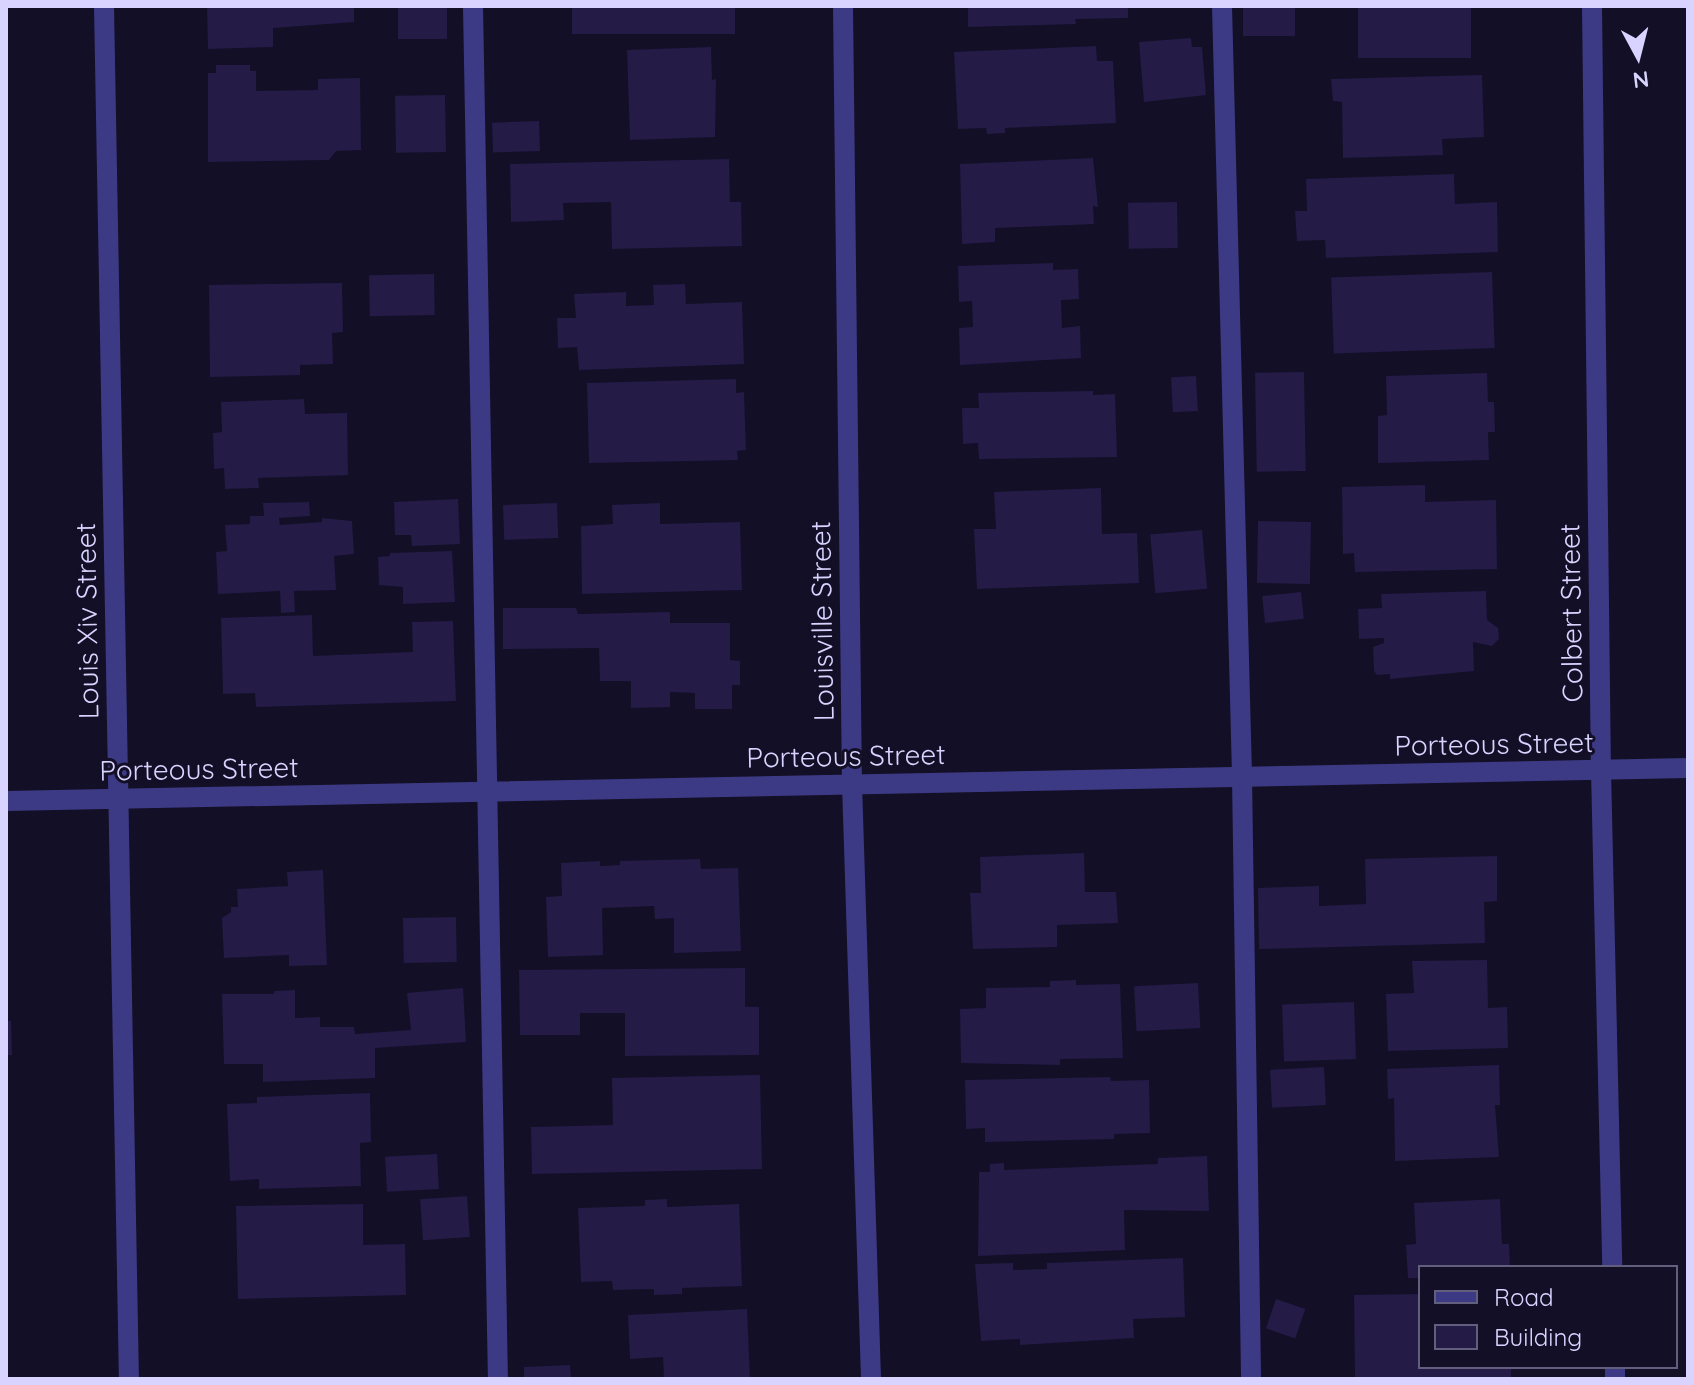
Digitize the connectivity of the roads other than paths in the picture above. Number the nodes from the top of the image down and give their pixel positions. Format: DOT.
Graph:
graph roads {
  1 [pos="104,6"];
  2 [pos="473,6"];
  3 [pos="843,6"];
  4 [pos="1222,6"];
  5 [pos="1592,6"];
  6 [pos="1688,768"];
  7 [pos="1601,770"];
  8 [pos="1242,777"];
  9 [pos="852,784"];
  10 [pos="489,792"];
  11 [pos="118,799"];
  12 [pos="6,801"];
  13 [pos="1612,1265"];
  14 [pos="129,1379"];
  15 [pos="498,1379"];
  16 [pos="871,1379"];
  17 [pos="1251,1379"];
  1 -- 11 [label="street, Louis Xiv Street"];
  2 -- 10 [label="street"];
  3 -- 9 [label="street, Louisville Street"];
  4 -- 8 [label="street"];
  5 -- 7 [label="street, Colbert Street"];
  6 -- 7 [label="street, Porteous Street"];
  7 -- 8 [label="street, Porteous Street"];
  7 -- 13 [label="street, Colbert Street"];
  8 -- 9 [label="street, Porteous Street"];
  8 -- 17 [label="street"];
  9 -- 10 [label="street, Porteous Street"];
  9 -- 16 [label="street, Louisville Street"];
  10 -- 11 [label="street, Porteous Street"];
  10 -- 15 [label="street"];
  11 -- 12 [label="street, Porteous Street"];
  11 -- 14 [label="street, Louis Xiv Street"];
}
